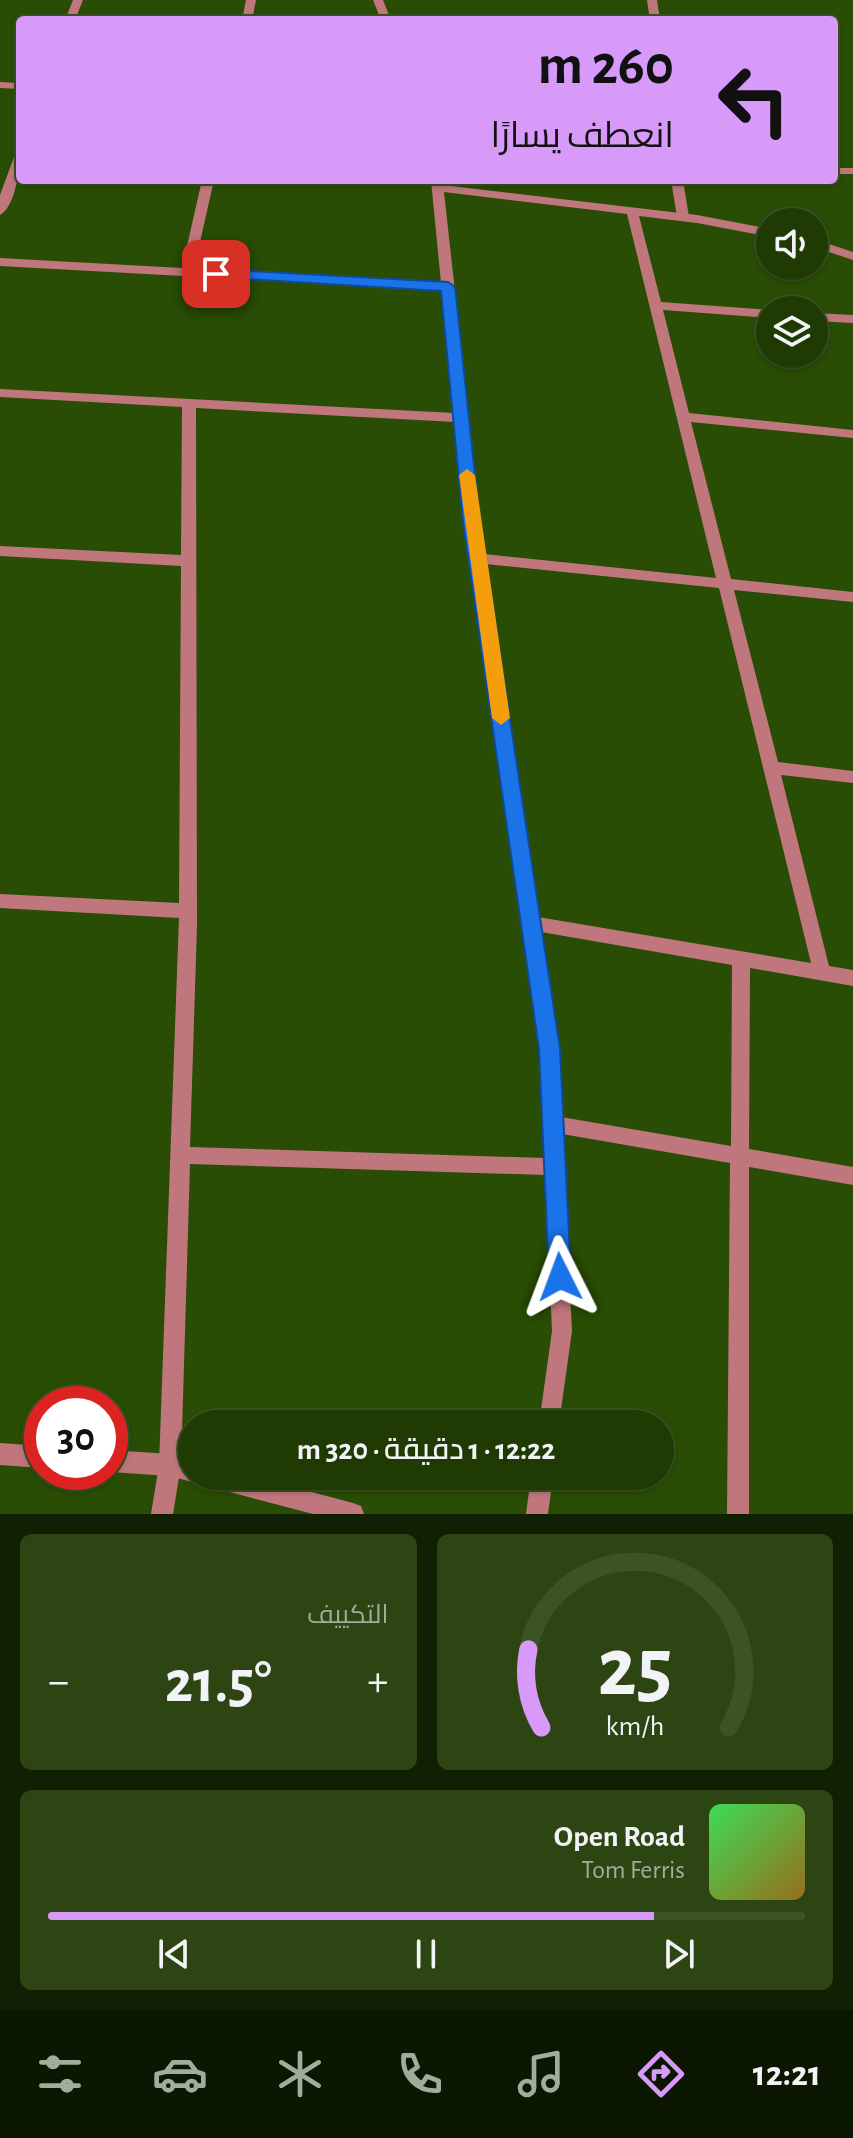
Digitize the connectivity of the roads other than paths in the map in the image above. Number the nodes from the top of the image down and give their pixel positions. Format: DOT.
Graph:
graph roads {
  1 [pos="16,168"];
  2 [pos="207,184"];
  3 [pos="438,184"];
  4 [pos="678,184"];
  5 [pos="0,211"];
  6 [pos="632,211"];
  7 [pos="683,217"];
  8 [pos="756,230"];
  9 [pos="828,248"];
  10 [pos="853,256"];
  11 [pos="0,262"];
  12 [pos="187,272"];
  13 [pos="448,287"];
  14 [pos="656,306"];
  15 [pos="756,313"];
  16 [pos="828,318"];
  17 [pos="853,319"];
  18 [pos="0,393"];
  19 [pos="189,403"];
  20 [pos="683,417"];
  21 [pos="461,418"];
  22 [pos="853,434"];
  23 [pos="0,551"];
  24 [pos="477,558"];
  25 [pos="189,561"];
  26 [pos="725,583"];
  27 [pos="853,597"];
  28 [pos="771,768"];
  29 [pos="853,777"];
  30 [pos="0,901"];
  31 [pos="188,911"];
  32 [pos="531,923"];
  33 [pos="741,959"];
  34 [pos="822,973"];
  35 [pos="853,978"];
  36 [pos="553,1124"];
  37 [pos="181,1155"];
  38 [pos="740,1157"];
  39 [pos="555,1167"];
  40 [pos="853,1176"];
  41 [pos="551,1410"];
  42 [pos="0,1454"];
  43 [pos="24,1456"];
  44 [pos="128,1462"];
  45 [pos="170,1465"];
  46 [pos="178,1467"];
  47 [pos="263,1490"];
  48 [pos="540,1490"];
  49 [pos="162,1514"];
  50 [pos="353,1514"];
  51 [pos="537,1514"];
  52 [pos="738,1514"];
  1 -- 5 [label="street"];
  2 -- 12 [label="street"];
  3 -- 6 [label="street"];
  3 -- 13 [label="street"];
  4 -- 7 [label="street"];
  6 -- 7 [label="street"];
  6 -- 14 [label="street"];
  7 -- 8 [label="street"];
  9 -- 10 [label="street"];
  11 -- 12 [label="street"];
  12 -- 13 [label="street"];
  13 -- 21 [label="street"];
  14 -- 15 [label="street"];
  14 -- 20 [label="street"];
  16 -- 17 [label="street"];
  18 -- 19 [label="street"];
  19 -- 21 [label="street"];
  19 -- 25 [label="street"];
  20 -- 22 [label="street"];
  20 -- 26 [label="street"];
  21 -- 24 [label="street"];
  23 -- 25 [label="street"];
  24 -- 26 [label="street"];
  24 -- 32 [label="street"];
  25 -- 31 [label="street"];
  26 -- 27 [label="street"];
  26 -- 28 [label="street"];
  28 -- 29 [label="street"];
  28 -- 34 [label="street"];
  30 -- 31 [label="street"];
  31 -- 37 [label="street"];
  32 -- 33 [label="street"];
  32 -- 36 [label="street"];
  33 -- 34 [label="street"];
  33 -- 38 [label="street"];
  34 -- 35 [label="street"];
  36 -- 38 [label="street"];
  36 -- 39 [label="street"];
  37 -- 39 [label="street"];
  37 -- 45 [label="street"];
  38 -- 40 [label="street"];
  38 -- 52 [label="street"];
  39 -- 41 [label="street"];
  42 -- 43 [label="street"];
  44 -- 45 [label="street"];
  45 -- 46 [label="street"];
  45 -- 49 [label="street"];
  47 -- 50 [label="street"];
  48 -- 51 [label="street"];
}
